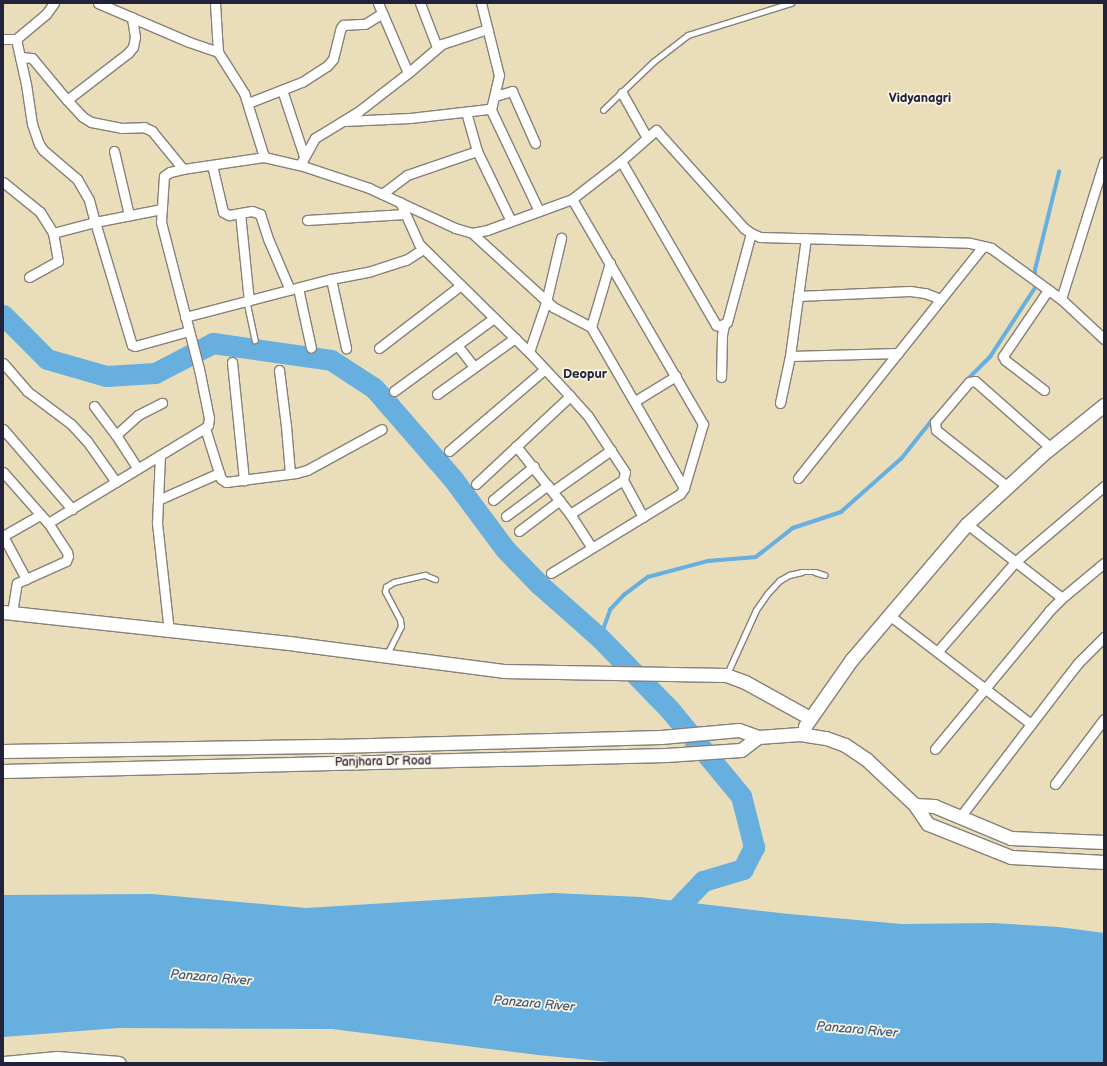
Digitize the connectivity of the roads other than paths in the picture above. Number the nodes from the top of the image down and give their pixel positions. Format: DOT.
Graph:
graph roads {
  1 [pos="54,3"];
  2 [pos="98,3"];
  3 [pos="215,3"];
  4 [pos="378,3"];
  5 [pos="420,3"];
  6 [pos="480,3"];
  7 [pos="792,3"];
  8 [pos="381,14"];
  9 [pos="132,17"];
  10 [pos="488,29"];
  11 [pos="3,39"];
  12 [pos="16,39"];
  13 [pos="437,47"];
  14 [pos="218,52"];
  15 [pos="20,57"];
  16 [pos="408,73"];
  17 [pos="282,90"];
  18 [pos="622,93"];
  19 [pos="495,96"];
  20 [pos="67,100"];
  21 [pos="248,103"];
  22 [pos="491,110"];
  23 [pos="603,110"];
  24 [pos="466,112"];
  25 [pos="344,121"];
  26 [pos="647,138"];
  27 [pos="535,144"];
  28 [pos="114,151"];
  29 [pos="477,151"];
  30 [pos="304,156"];
  31 [pos="264,157"];
  32 [pos="621,161"];
  33 [pos="1104,162"];
  34 [pos="212,164"];
  35 [pos="300,165"];
  36 [pos="183,169"];
  37 [pos="3,182"];
  38 [pos="382,194"];
  39 [pos="572,199"];
  40 [pos="400,202"];
  41 [pos="162,209"];
  42 [pos="539,211"];
  43 [pos="240,213"];
  44 [pos="405,214"];
  45 [pos="129,215"];
  46 [pos="308,220"];
  47 [pos="511,221"];
  48 [pos="94,222"];
  49 [pos="52,233"];
  50 [pos="472,233"];
  51 [pos="751,233"];
  52 [pos="561,238"];
  53 [pos="806,238"];
  54 [pos="983,246"];
  55 [pos="423,249"];
  56 [pos="610,263"];
  57 [pos="29,277"];
  58 [pos="331,279"];
  59 [pos="461,285"];
  60 [pos="294,289"];
  61 [pos="1048,290"];
  62 [pos="798,296"];
  63 [pos="941,298"];
  64 [pos="1061,299"];
  65 [pos="248,301"];
  66 [pos="546,302"];
  67 [pos="185,317"];
  68 [pos="494,318"];
  69 [pos="724,325"];
  70 [pos="591,327"];
  71 [pos="188,331"];
  72 [pos="515,338"];
  73 [pos="1104,339"];
  74 [pos="255,340"];
  75 [pos="457,345"];
  76 [pos="311,348"];
  77 [pos="346,348"];
  78 [pos="379,348"];
  79 [pos="529,352"];
  80 [pos="898,353"];
  81 [pos="790,356"];
  82 [pos="232,362"];
  83 [pos="3,363"];
  84 [pos="474,367"];
  85 [pos="545,369"];
  86 [pos="278,370"];
  87 [pos="676,376"];
  88 [pos="721,377"];
  89 [pos="1044,390"];
  90 [pos="394,391"];
  91 [pos="437,394"];
  92 [pos="570,396"];
  93 [pos="635,401"];
  94 [pos="780,402"];
  95 [pos="162,403"];
  96 [pos="1104,405"];
  97 [pos="94,406"];
  98 [pos="205,428"];
  99 [pos="3,429"];
  100 [pos="382,429"];
  101 [pos="116,435"];
  102 [pos="516,446"];
  103 [pos="1051,448"];
  104 [pos="611,450"];
  105 [pos="449,451"];
  106 [pos="160,455"];
  107 [pos="534,466"];
  108 [pos="138,469"];
  109 [pos="3,472"];
  110 [pos="219,473"];
  111 [pos="290,474"];
  112 [pos="798,478"];
  113 [pos="244,480"];
  114 [pos="623,480"];
  115 [pos="116,482"];
  116 [pos="476,484"];
  117 [pos="1104,486"];
  118 [pos="1008,487"];
  119 [pos="550,488"];
  120 [pos="684,488"];
  121 [pos="158,500"];
  122 [pos="493,500"];
  123 [pos="560,500"];
  124 [pos="72,509"];
  125 [pos="40,514"];
  126 [pos="570,514"];
  127 [pos="506,516"];
  128 [pos="644,517"];
  129 [pos="48,523"];
  130 [pos="967,524"];
  131 [pos="519,531"];
  132 [pos="3,536"];
  133 [pos="592,548"];
  134 [pos="1016,561"];
  135 [pos="1104,563"];
  136 [pos="551,573"];
  137 [pos="825,575"];
  138 [pos="26,579"];
  139 [pos="435,579"];
  140 [pos="1062,598"];
  141 [pos="7,613"];
  142 [pos="889,615"];
  143 [pos="169,631"];
  144 [pos="1104,637"];
  145 [pos="938,651"];
  146 [pos="386,656"];
  147 [pos="726,675"];
  148 [pos="985,688"];
  149 [pos="810,718"];
  150 [pos="1104,719"];
  151 [pos="1032,724"];
  152 [pos="800,734"];
  153 [pos="758,737"];
  154 [pos="935,749"];
  155 [pos="3,751"];
  156 [pos="3,771"];
  157 [pos="1055,784"];
  158 [pos="915,805"];
  159 [pos="960,818"];
  160 [pos="1104,842"];
  161 [pos="1104,862"];
  162 [pos="4,1063"];
  163 [pos="119,1063"];
  1 -- 12 [label="street"];
  2 -- 9 [label="street"];
  3 -- 14 [label="street"];
  4 -- 8 [label="street"];
  5 -- 13 [label="street"];
  6 -- 10 [label="street"];
  7 -- 18 [label="lane"];
  8 -- 16 [label="street"];
  8 -- 17 [label="street"];
  9 -- 14 [label="street"];
  9 -- 20 [label="street"];
  10 -- 13 [label="street"];
  10 -- 19 [label="street"];
  11 -- 12 [label="street"];
  12 -- 15 [label="street"];
  13 -- 16 [label="street"];
  14 -- 21 [label="street"];
  15 -- 20 [label="street"];
  15 -- 48 [label="street"];
  16 -- 25 [label="street"];
  17 -- 21 [label="street"];
  17 -- 30 [label="street"];
  18 -- 23 [label="lane"];
  18 -- 26 [label="street"];
  19 -- 22 [label="street"];
  19 -- 27 [label="street"];
  20 -- 36 [label="street"];
  21 -- 31 [label="street"];
  22 -- 24 [label="street"];
  22 -- 42 [label="street"];
  24 -- 25 [label="street"];
  24 -- 29 [label="street"];
  25 -- 30 [label="street"];
  26 -- 32 [label="street"];
  26 -- 51 [label="street"];
  28 -- 45 [label="street"];
  29 -- 38 [label="street"];
  29 -- 47 [label="street"];
  30 -- 35 [label="street"];
  31 -- 34 [label="street"];
  31 -- 35 [label="street"];
  32 -- 39 [label="street"];
  32 -- 69 [label="street"];
  33 -- 64 [label="street"];
  34 -- 36 [label="street"];
  34 -- 43 [label="street"];
  35 -- 38 [label="street"];
  36 -- 41 [label="street"];
  37 -- 49 [label="street"];
  38 -- 40 [label="street"];
  39 -- 42 [label="street"];
  39 -- 56 [label="street"];
  40 -- 44 [label="street"];
  40 -- 50 [label="street"];
  41 -- 45 [label="street"];
  41 -- 67 [label="street"];
  42 -- 47 [label="street"];
  43 -- 60 [label="street"];
  43 -- 65 [label="street"];
  44 -- 46 [label="street"];
  44 -- 55 [label="street"];
  45 -- 48 [label="street"];
  47 -- 50 [label="street"];
  48 -- 49 [label="street"];
  48 -- 71 [label="street"];
  49 -- 57 [label="street"];
  50 -- 66 [label="street"];
  51 -- 53 [label="street"];
  51 -- 69 [label="street"];
  52 -- 66 [label="street"];
  53 -- 54 [label="street"];
  53 -- 62 [label="street"];
  54 -- 61 [label="street"];
  54 -- 63 [label="street"];
  55 -- 58 [label="street"];
  55 -- 59 [label="street"];
  56 -- 70 [label="street"];
  56 -- 87 [label="street"];
  58 -- 60 [label="street"];
  58 -- 77 [label="street"];
  59 -- 68 [label="street"];
  59 -- 78 [label="street"];
  60 -- 65 [label="street"];
  60 -- 76 [label="street"];
  61 -- 64 [label="street"];
  61 -- 89 [label="street"];
  62 -- 63 [label="street"];
  62 -- 81 [label="street"];
  63 -- 80 [label="street"];
  64 -- 73 [label="street"];
  65 -- 67 [label="street"];
  65 -- 74 [label="lane"];
  66 -- 70 [label="street"];
  66 -- 79 [label="street"];
  67 -- 71 [label="street"];
  68 -- 72 [label="street"];
  68 -- 75 [label="street"];
  69 -- 88 [label="street"];
  70 -- 93 [label="street"];
  71 -- 98 [label="street"];
  72 -- 79 [label="street"];
  72 -- 84 [label="street"];
  75 -- 84 [label="street"];
  75 -- 90 [label="street"];
  79 -- 85 [label="street"];
  80 -- 81 [label="street"];
  80 -- 112 [label="street"];
  81 -- 94 [label="street"];
  82 -- 113 [label="street"];
  83 -- 115 [label="street"];
  84 -- 91 [label="street"];
  85 -- 92 [label="street"];
  85 -- 105 [label="street"];
  86 -- 111 [label="street"];
  87 -- 93 [label="street"];
  87 -- 120 [label="street"];
  92 -- 102 [label="street"];
  92 -- 104 [label="street"];
  93 -- 120 [label="street"];
  95 -- 101 [label="street"];
  96 -- 103 [label="street"];
  97 -- 101 [label="street"];
  98 -- 106 [label="street"];
  98 -- 110 [label="street"];
  99 -- 124 [label="street"];
  100 -- 111 [label="street"];
  101 -- 108 [label="street"];
  102 -- 107 [label="street"];
  102 -- 116 [label="street"];
  103 -- 118 [label="street"];
  103 -- 118 [label="street"];
  104 -- 114 [label="street"];
  104 -- 119 [label="street"];
  106 -- 108 [label="street"];
  106 -- 121 [label="street"];
  107 -- 119 [label="street"];
  107 -- 122 [label="street"];
  108 -- 115 [label="street"];
  109 -- 125 [label="street"];
  110 -- 113 [label="street"];
  110 -- 121 [label="street"];
  111 -- 113 [label="street"];
  114 -- 126 [label="street"];
  114 -- 128 [label="street"];
  115 -- 124 [label="street"];
  117 -- 134 [label="street"];
  118 -- 130 [label="street"];
  119 -- 123 [label="street"];
  119 -- 127 [label="street"];
  120 -- 128 [label="street"];
  121 -- 143 [label="street"];
  123 -- 126 [label="street"];
  123 -- 131 [label="street"];
  124 -- 129 [label="street"];
  125 -- 129 [label="street"];
  125 -- 132 [label="street"];
  126 -- 133 [label="street"];
  128 -- 133 [label="street"];
  129 -- 138 [label="street"];
  130 -- 134 [label="street"];
  130 -- 142 [label="street"];
  132 -- 138 [label="street"];
  133 -- 136 [label="street"];
  134 -- 140 [label="street"];
  134 -- 145 [label="street"];
  135 -- 140 [label="street"];
  137 -- 147 [label="lane"];
  138 -- 141 [label="street"];
  139 -- 146 [label="lane"];
  140 -- 148 [label="street"];
  141 -- 143 [label="street"];
  142 -- 145 [label="street"];
  142 -- 149 [label="street"];
  143 -- 146 [label="street"];
  144 -- 151 [label="street"];
  145 -- 148 [label="street"];
  146 -- 147 [label="street"];
  147 -- 149 [label="street"];
  148 -- 151 [label="street"];
  148 -- 154 [label="street"];
  149 -- 152 [label="street"];
  150 -- 157 [label="street"];
  151 -- 159 [label="street"];
  152 -- 153 [label="street, Panjhara Dr Road"];
  152 -- 158 [label="street, Panjhara Dr Road"];
  153 -- 155 [label="street, Panjhara Dr Road"];
  153 -- 156 [label="street, Panjhara Dr Road"];
  158 -- 159 [label="street"];
  158 -- 161 [label="street, Panjhara Dr Road"];
  159 -- 160 [label="street"];
  162 -- 163 [label="street"];
}
